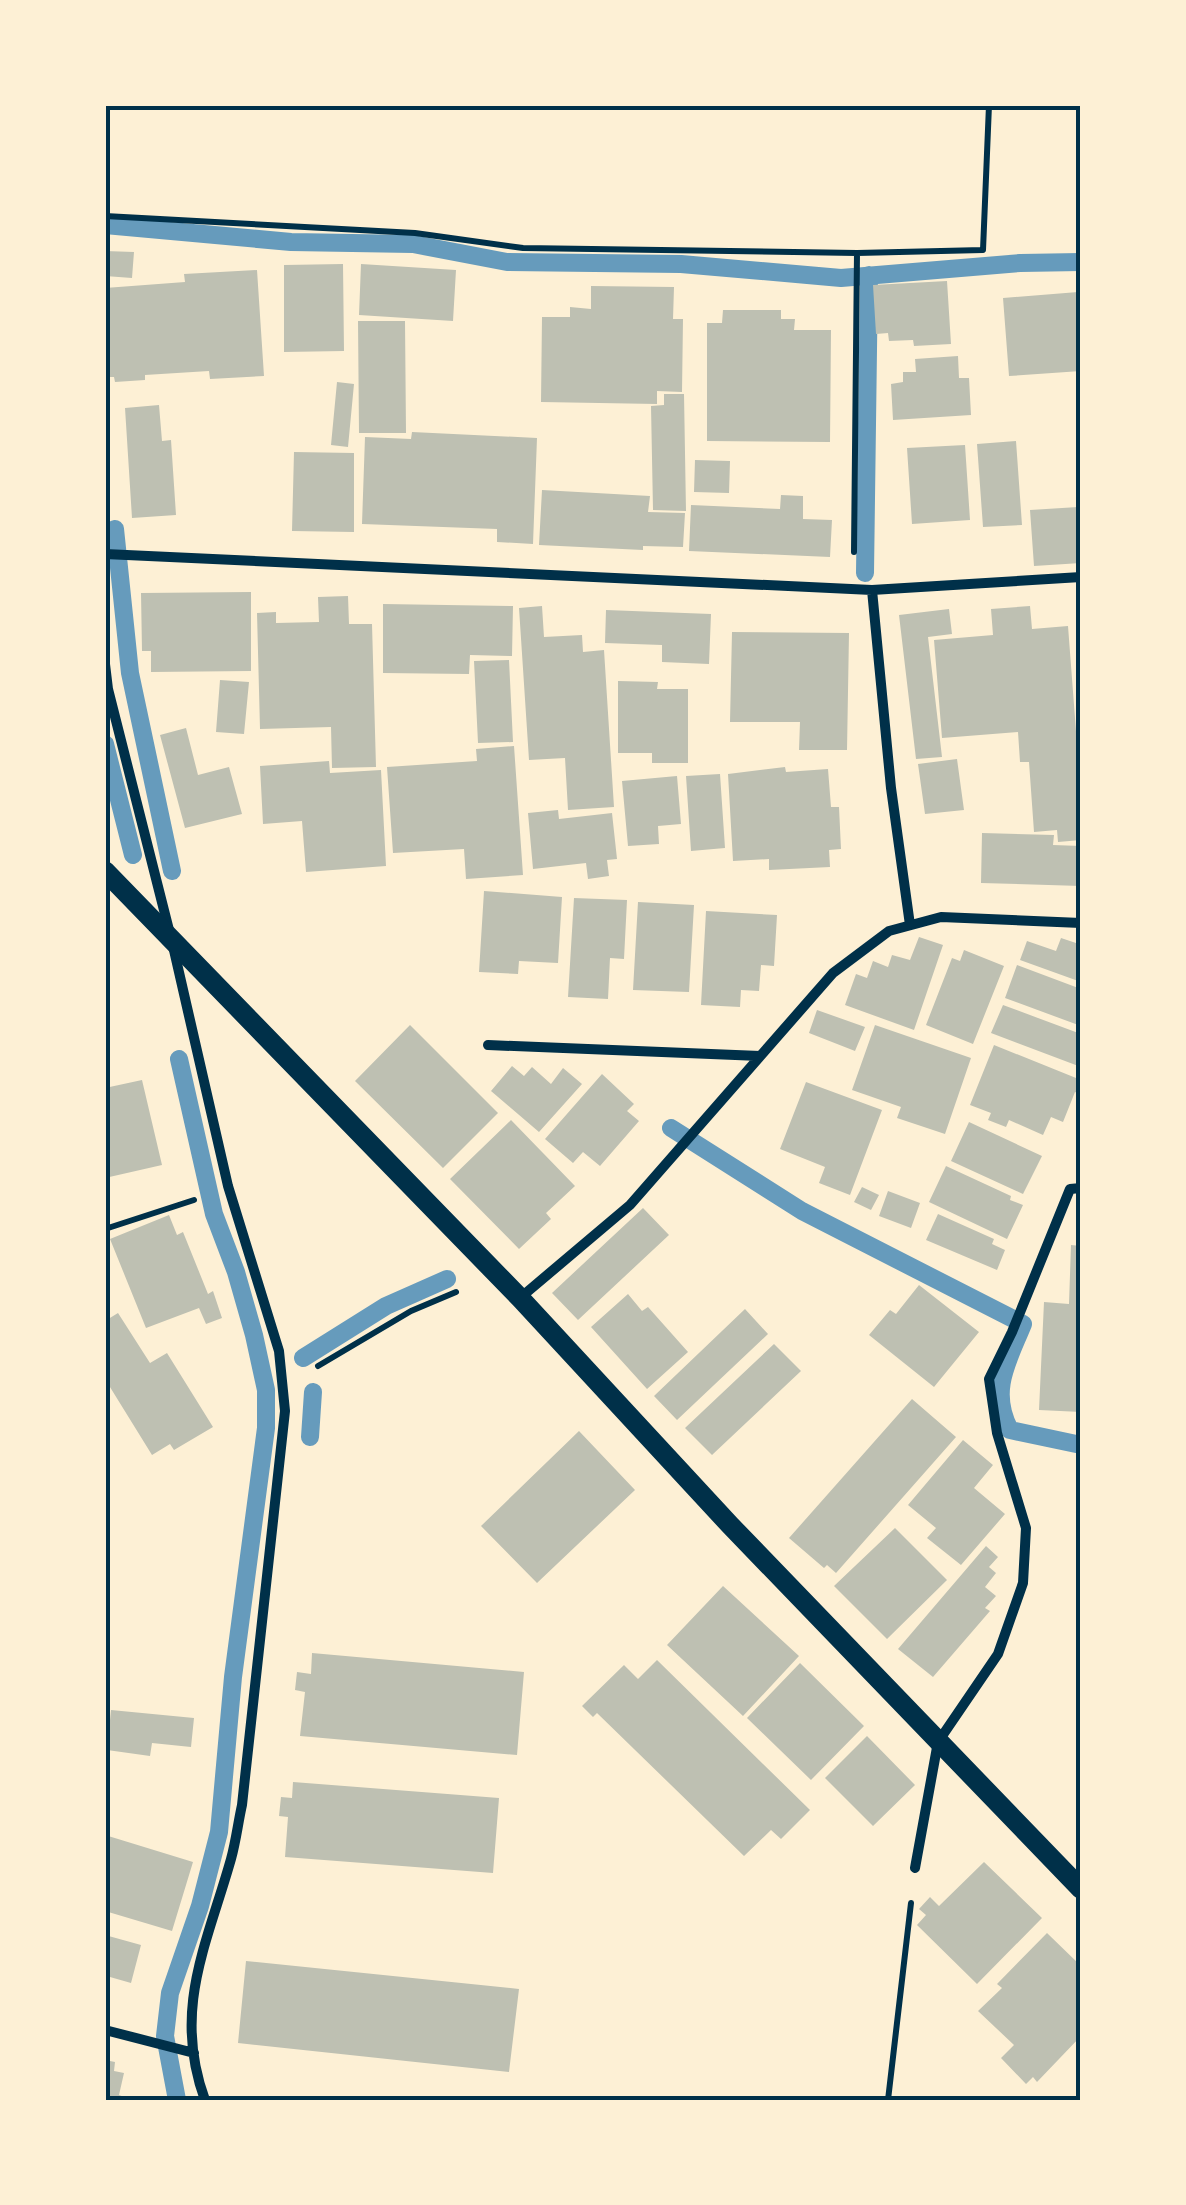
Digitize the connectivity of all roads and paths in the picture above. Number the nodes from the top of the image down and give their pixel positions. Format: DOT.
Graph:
graph roads {
  1 [pos="989,105"];
  2 [pos="105,216"];
  3 [pos="856,253"];
  4 [pos="105,554"];
  5 [pos="1081,577"];
  6 [pos="872,590"];
  7 [pos="105,664"];
  8 [pos="105,871"];
  9 [pos="1081,923"];
  10 [pos="910,925"];
  11 [pos="172,941"];
  12 [pos="488,1045"];
  13 [pos="760,1056"];
  14 [pos="1081,1188"];
  15 [pos="200,1198"];
  16 [pos="105,1229"];
  17 [pos="497,1276"];
  18 [pos="520,1298"];
  19 [pos="282,1387"];
  20 [pos="938,1742"];
  21 [pos="915,1868"];
  22 [pos="1081,1889"];
  23 [pos="105,2030"];
  24 [pos="194,2053"];
  25 [pos="205,2100"];
  26 [pos="888,2100"];
  1 -- 3 [label="path"];
  2 -- 3 [label="path"];
  3 -- 6 [label="path"];
  4 -- 6 [label="street"];
  5 -- 6 [label="street"];
  6 -- 10 [label="street"];
  7 -- 11 [label="street"];
  8 -- 11 [label="main road"];
  9 -- 10 [label="street"];
  10 -- 13 [label="street"];
  11 -- 17 [label="main road"];
  11 -- 19 [label="street"];
  12 -- 13 [label="street"];
  13 -- 18 [label="street"];
  14 -- 20 [label="street"];
  15 -- 16 [label="path"];
  17 -- 18 [label="main road"];
  17 -- 19 [label="path"];
  18 -- 20 [label="main road"];
  19 -- 24 [label="street"];
  20 -- 21 [label="street"];
  20 -- 22 [label="main road"];
  21 -- 26 [label="path"];
  23 -- 24 [label="street"];
  24 -- 25 [label="street"];
}
